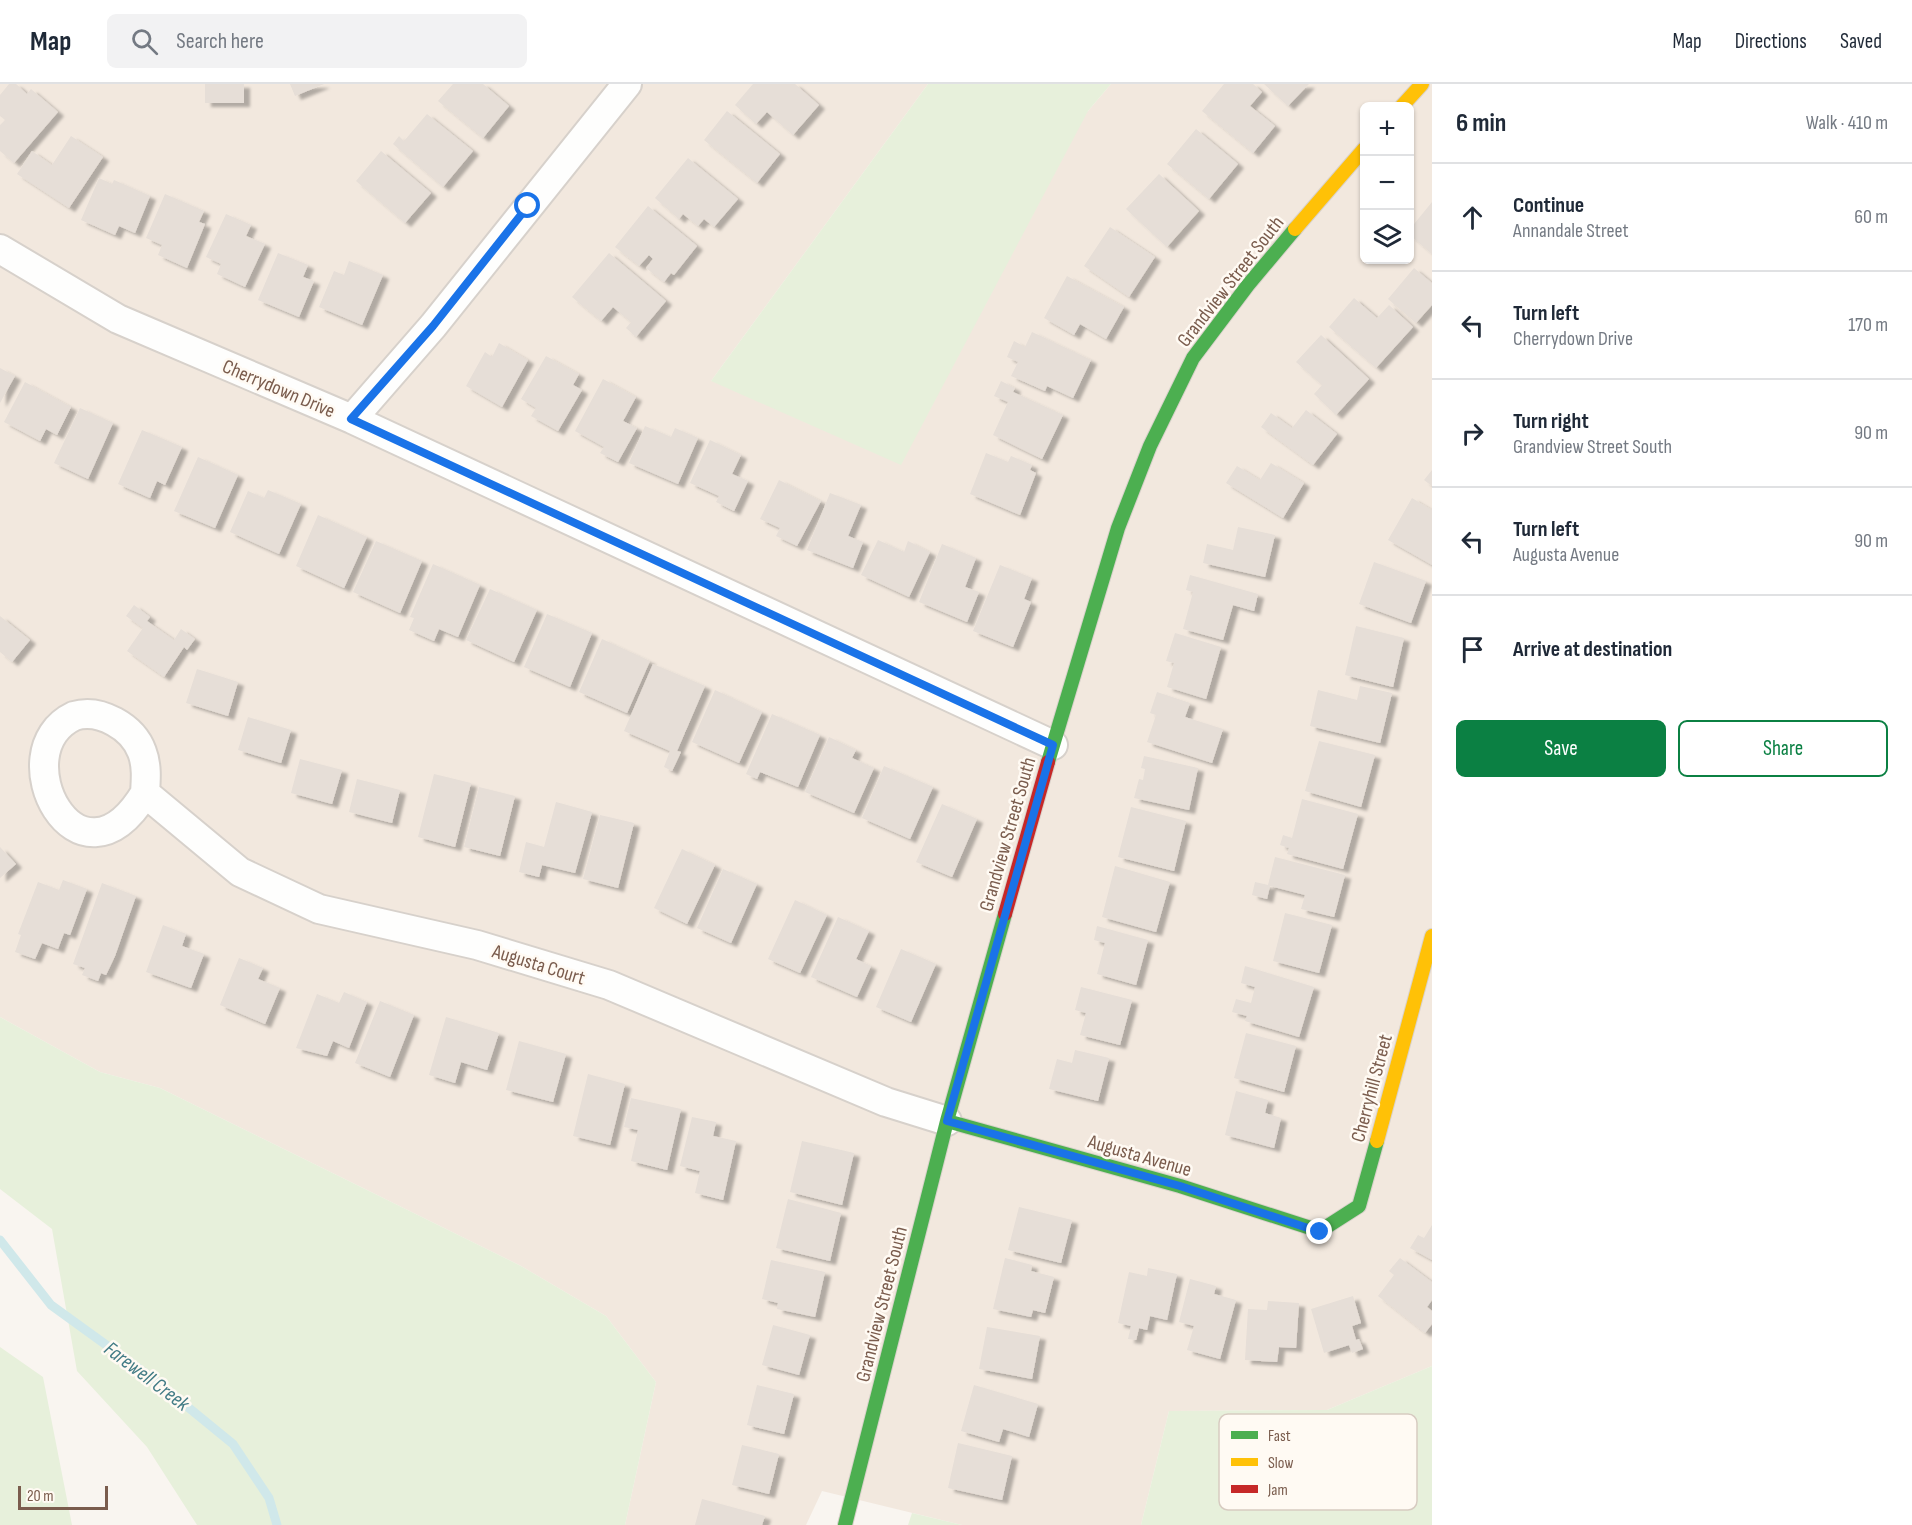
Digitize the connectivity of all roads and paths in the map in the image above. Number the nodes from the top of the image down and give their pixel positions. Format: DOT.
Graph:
graph roads {
  1 [pos="627,84"];
  2 [pos="1422,84"];
  3 [pos="1406,102"];
  4 [pos="1360,155"];
  5 [pos="0,249"];
  6 [pos="351,419"];
  7 [pos="1053,745"];
  8 [pos="145,793"];
  9 [pos="1431,947"];
  10 [pos="947,1121"];
  11 [pos="1320,1232"];
  12 [pos="845,1525"];
  1 -- 6 [label="street"];
  2 -- 3 [label="street"];
  4 -- 7 [label="street, Grandview Street South"];
  5 -- 6 [label="street, Cherrydown Drive"];
  6 -- 7 [label="street, Cherrydown Drive"];
  7 -- 10 [label="street, Grandview Street South"];
  8 -- 8 [label="street"];
  8 -- 10 [label="street, Augusta Court"];
  9 -- 11 [label="street, Cherryhill Street"];
  10 -- 11 [label="street, Augusta Avenue"];
  10 -- 12 [label="street, Grandview Street South"];
}
